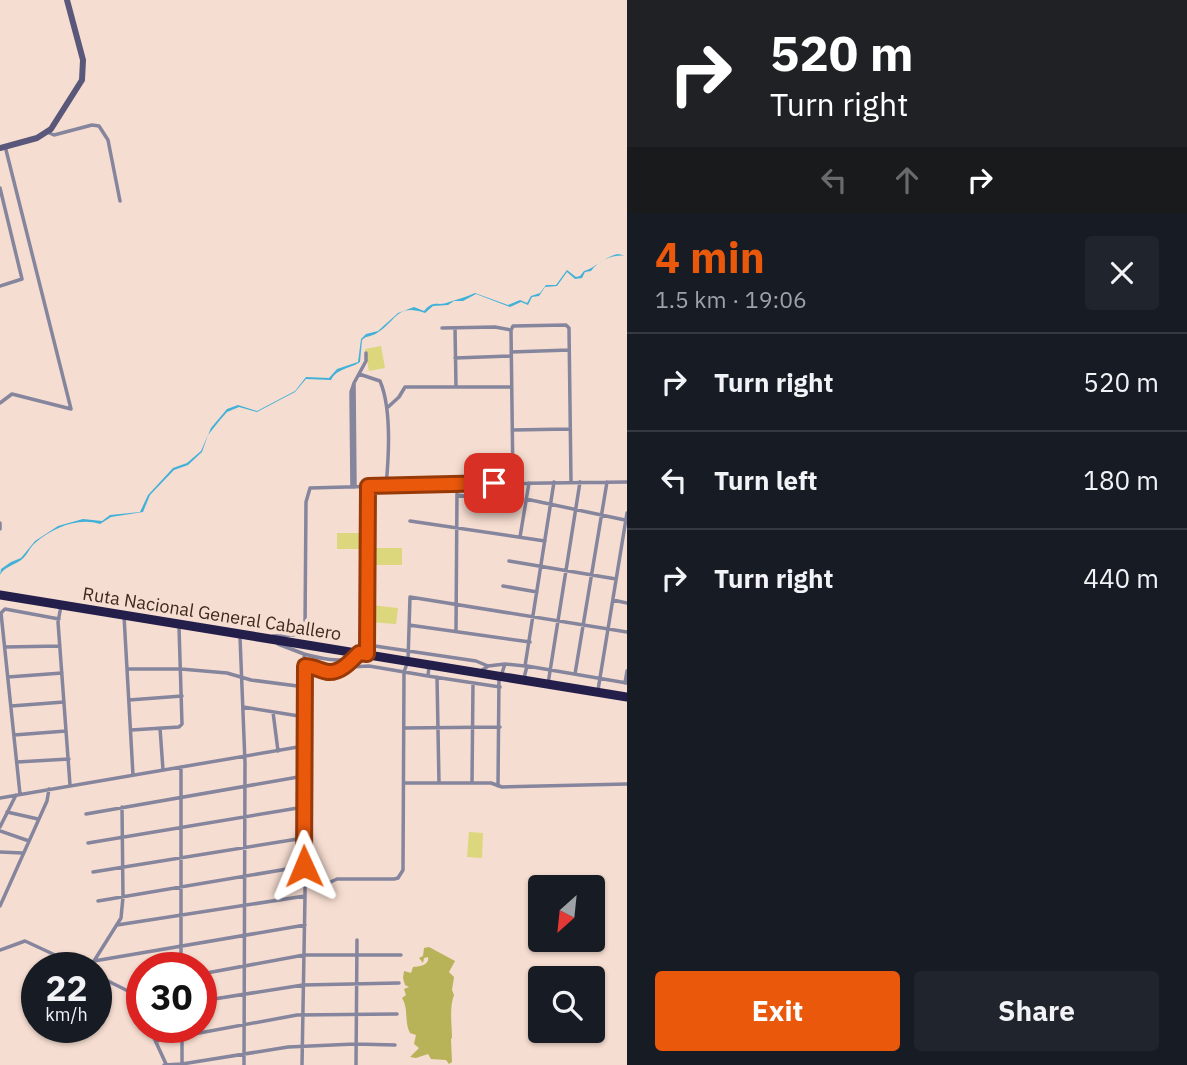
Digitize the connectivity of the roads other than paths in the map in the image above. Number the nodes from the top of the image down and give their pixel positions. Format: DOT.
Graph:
graph roads {
  1 [pos="67,0"];
  2 [pos="47,132"];
  3 [pos="2,147"];
  4 [pos="0,188"];
  5 [pos="120,201"];
  6 [pos="0,286"];
  7 [pos="442,328"];
  8 [pos="455,328"];
  9 [pos="511,330"];
  10 [pos="569,350"];
  11 [pos="366,353"];
  12 [pos="511,354"];
  13 [pos="455,358"];
  14 [pos="359,374"];
  15 [pos="456,387"];
  16 [pos="511,387"];
  17 [pos="0,403"];
  18 [pos="387,408"];
  19 [pos="570,429"];
  20 [pos="512,430"];
  21 [pos="554,482"];
  22 [pos="571,482"];
  23 [pos="580,482"];
  24 [pos="607,482"];
  25 [pos="627,482"];
  26 [pos="513,483"];
  27 [pos="529,483"];
  28 [pos="455,484"];
  29 [pos="368,486"];
  30 [pos="386,486"];
  31 [pos="354,487"];
  32 [pos="457,495"];
  33 [pos="526,499"];
  34 [pos="502,501"];
  35 [pos="550,504"];
  36 [pos="576,509"];
  37 [pos="627,513"];
  38 [pos="601,515"];
  39 [pos="410,520"];
  40 [pos="626,520"];
  41 [pos="0,523"];
  42 [pos="457,528"];
  43 [pos="0,529"];
  44 [pos="520,537"];
  45 [pos="545,541"];
  46 [pos="509,561"];
  47 [pos="541,566"];
  48 [pos="566,570"];
  49 [pos="592,575"];
  50 [pos="616,579"];
  51 [pos="503,586"];
  52 [pos="537,592"];
  53 [pos="0,595"];
  54 [pos="613,600"];
  55 [pos="627,603"];
  56 [pos="457,604"];
  57 [pos="61,605"];
  58 [pos="124,616"];
  59 [pos="533,618"];
  60 [pos="59,619"];
  61 [pos="558,621"];
  62 [pos="179,624"];
  63 [pos="409,625"];
  64 [pos="583,625"];
  65 [pos="608,629"];
  66 [pos="456,630"];
  67 [pos="627,632"];
  68 [pos="240,634"];
  69 [pos="269,639"];
  70 [pos="530,642"];
  71 [pos="60,646"];
  72 [pos="5,647"];
  73 [pos="362,653"];
  74 [pos="306,655"];
  75 [pos="408,657"];
  76 [pos="430,664"];
  77 [pos="505,664"];
  78 [pos="305,666"];
  79 [pos="314,666"];
  80 [pos="488,666"];
  81 [pos="525,666"];
  82 [pos="127,669"];
  83 [pos="181,669"];
  84 [pos="340,670"];
  85 [pos="550,670"];
  86 [pos="627,671"];
  87 [pos="404,672"];
  88 [pos="62,673"];
  89 [pos="478,673"];
  90 [pos="575,674"];
  91 [pos="241,675"];
  92 [pos="428,676"];
  93 [pos="500,676"];
  94 [pos="8,677"];
  95 [pos="437,677"];
  96 [pos="600,679"];
  97 [pos="523,680"];
  98 [pos="473,683"];
  99 [pos="626,683"];
  100 [pos="548,684"];
  101 [pos="305,687"];
  102 [pos="501,687"];
  103 [pos="598,692"];
  104 [pos="182,696"];
  105 [pos="627,697"];
  106 [pos="129,700"];
  107 [pos="64,702"];
  108 [pos="11,706"];
  109 [pos="243,707"];
  110 [pos="273,712"];
  111 [pos="305,717"];
  112 [pos="438,727"];
  113 [pos="500,727"];
  114 [pos="404,728"];
  115 [pos="471,728"];
  116 [pos="160,729"];
  117 [pos="130,730"];
  118 [pos="66,731"];
  119 [pos="14,735"];
  120 [pos="304,746"];
  121 [pos="278,751"];
  122 [pos="243,758"];
  123 [pos="69,759"];
  124 [pos="16,762"];
  125 [pos="181,767"];
  126 [pos="163,769"];
  127 [pos="133,775"];
  128 [pos="304,776"];
  129 [pos="404,783"];
  130 [pos="439,783"];
  131 [pos="472,783"];
  132 [pos="627,783"];
  133 [pos="70,785"];
  134 [pos="245,785"];
  135 [pos="498,786"];
  136 [pos="49,789"];
  137 [pos="18,795"];
  138 [pos="181,797"];
  139 [pos="0,798"];
  140 [pos="122,807"];
  141 [pos="304,807"];
  142 [pos="7,812"];
  143 [pos="86,814"];
  144 [pos="245,816"];
  145 [pos="38,819"];
  146 [pos="182,826"];
  147 [pos="0,829"];
  148 [pos="122,837"];
  149 [pos="304,838"];
  150 [pos="29,841"];
  151 [pos="88,843"];
  152 [pos="245,846"];
  153 [pos="1,852"];
  154 [pos="23,853"];
  155 [pos="182,857"];
  156 [pos="0,859"];
  157 [pos="304,866"];
  158 [pos="122,868"];
  159 [pos="93,872"];
  160 [pos="245,876"];
  161 [pos="305,884"];
  162 [pos="182,887"];
  163 [pos="0,890"];
  164 [pos="7,890"];
  165 [pos="305,896"];
  166 [pos="123,897"];
  167 [pos="98,901"];
  168 [pos="244,904"];
  169 [pos="0,906"];
  170 [pos="182,914"];
  171 [pos="117,925"];
  172 [pos="304,925"];
  173 [pos="244,937"];
  174 [pos="357,940"];
  175 [pos="181,946"];
  176 [pos="0,950"];
  177 [pos="49,952"];
  178 [pos="100,952"];
  179 [pos="181,952"];
  180 [pos="304,955"];
  181 [pos="356,955"];
  182 [pos="401,955"];
  183 [pos="112,958"];
  184 [pos="244,966"];
  185 [pos="217,971"];
  186 [pos="399,983"];
  187 [pos="356,984"];
  188 [pos="303,985"];
  189 [pos="244,994"];
  190 [pos="217,998"];
  191 [pos="356,1014"];
  192 [pos="397,1014"];
  193 [pos="303,1015"];
  194 [pos="244,1025"];
  195 [pos="217,1030"];
  196 [pos="157,1043"];
  197 [pos="181,1043"];
  198 [pos="356,1044"];
  199 [pos="396,1045"];
  200 [pos="302,1046"];
  201 [pos="244,1055"];
  202 [pos="165,1065"];
  203 [pos="181,1065"];
  204 [pos="244,1065"];
  205 [pos="302,1065"];
  206 [pos="356,1065"];
  1 -- 2 [label="street"];
  2 -- 3 [label="street"];
  2 -- 5 [label="street"];
  3 -- 17 [label="street"];
  4 -- 6 [label="street"];
  7 -- 8 [label="street"];
  8 -- 9 [label="street"];
  8 -- 13 [label="street"];
  9 -- 10 [label="street"];
  9 -- 12 [label="street"];
  10 -- 12 [label="street"];
  10 -- 19 [label="street"];
  11 -- 14 [label="street"];
  12 -- 13 [label="street"];
  12 -- 16 [label="street"];
  13 -- 15 [label="street"];
  14 -- 18 [label="street"];
  14 -- 31 [label="street"];
  15 -- 16 [label="street"];
  15 -- 18 [label="street"];
  16 -- 20 [label="street"];
  18 -- 30 [label="street"];
  19 -- 20 [label="street"];
  19 -- 22 [label="street"];
  20 -- 26 [label="street"];
  21 -- 22 [label="street"];
  21 -- 27 [label="street"];
  21 -- 35 [label="street"];
  22 -- 23 [label="street"];
  23 -- 24 [label="street"];
  23 -- 36 [label="street"];
  24 -- 25 [label="street"];
  24 -- 38 [label="street"];
  26 -- 27 [label="street"];
  26 -- 28 [label="street"];
  27 -- 33 [label="street"];
  28 -- 30 [label="street"];
  28 -- 32 [label="street"];
  29 -- 30 [label="street"];
  29 -- 31 [label="street"];
  29 -- 73 [label="street"];
  31 -- 69 [label="street"];
  32 -- 34 [label="street"];
  32 -- 42 [label="street"];
  33 -- 35 [label="street"];
  33 -- 44 [label="street"];
  35 -- 36 [label="street"];
  35 -- 45 [label="street"];
  36 -- 38 [label="street"];
  36 -- 48 [label="street"];
  37 -- 40 [label="street"];
  38 -- 40 [label="street"];
  38 -- 49 [label="street"];
  39 -- 42 [label="street"];
  40 -- 50 [label="street"];
  41 -- 43 [label="street"];
  42 -- 44 [label="street"];
  42 -- 56 [label="street"];
  44 -- 45 [label="street"];
  45 -- 47 [label="street"];
  46 -- 47 [label="street"];
  47 -- 48 [label="street"];
  47 -- 52 [label="street"];
  48 -- 49 [label="street"];
  48 -- 61 [label="street"];
  49 -- 50 [label="street"];
  49 -- 64 [label="street"];
  50 -- 54 [label="street"];
  51 -- 52 [label="street"];
  52 -- 59 [label="street"];
  53 -- 57 [label="highway, Ruta Nacional General Caballero"];
  54 -- 55 [label="street"];
  54 -- 65 [label="street"];
  56 -- 59 [label="street"];
  56 -- 63 [label="street"];
  56 -- 66 [label="street"];
  57 -- 58 [label="highway, Ruta Nacional General Caballero"];
  57 -- 60 [label="street"];
  58 -- 62 [label="highway, Ruta Nacional General Caballero"];
  58 -- 82 [label="street"];
  59 -- 61 [label="street"];
  59 -- 70 [label="street"];
  60 -- 71 [label="street"];
  60 -- 72 [label="street"];
  61 -- 64 [label="street"];
  61 -- 85 [label="street"];
  62 -- 68 [label="highway, Ruta Nacional General Caballero"];
  62 -- 83 [label="street"];
  63 -- 66 [label="street"];
  63 -- 75 [label="street"];
  64 -- 65 [label="street"];
  64 -- 90 [label="street"];
  65 -- 67 [label="street"];
  65 -- 96 [label="street"];
  66 -- 70 [label="street"];
  68 -- 69 [label="highway, Ruta Nacional General Caballero"];
  68 -- 91 [label="street"];
  69 -- 73 [label="highway, Ruta Nacional General Caballero"];
  69 -- 74 [label="street"];
  70 -- 81 [label="street"];
  71 -- 72 [label="street"];
  71 -- 88 [label="street"];
  72 -- 94 [label="street"];
  73 -- 74 [label="street"];
  73 -- 75 [label="highway, Ruta Nacional General Caballero"];
  73 -- 84 [label="street"];
  74 -- 78 [label="street"];
  74 -- 79 [label="street"];
  75 -- 76 [label="highway, Ruta Nacional General Caballero"];
  75 -- 80 [label="street"];
  75 -- 87 [label="street"];
  76 -- 89 [label="highway, Ruta Nacional General Caballero"];
  76 -- 92 [label="street"];
  77 -- 80 [label="street"];
  77 -- 81 [label="street"];
  77 -- 93 [label="street"];
  78 -- 79 [label="street"];
  78 -- 101 [label="street"];
  79 -- 84 [label="street"];
  80 -- 89 [label="street"];
  81 -- 85 [label="street"];
  81 -- 97 [label="street"];
  82 -- 83 [label="street"];
  82 -- 106 [label="street"];
  83 -- 91 [label="street"];
  83 -- 104 [label="street"];
  84 -- 87 [label="street"];
  85 -- 90 [label="street"];
  85 -- 100 [label="street"];
  86 -- 99 [label="street"];
  87 -- 92 [label="street"];
  87 -- 114 [label="street"];
  88 -- 94 [label="street"];
  88 -- 107 [label="street"];
  89 -- 93 [label="highway, Ruta Nacional General Caballero"];
  90 -- 96 [label="street"];
  91 -- 101 [label="street"];
  91 -- 109 [label="street"];
  92 -- 95 [label="street"];
  93 -- 97 [label="highway, Ruta Nacional General Caballero"];
  93 -- 102 [label="street"];
  94 -- 108 [label="street"];
  95 -- 98 [label="street"];
  95 -- 112 [label="street"];
  96 -- 99 [label="street"];
  96 -- 103 [label="street"];
  97 -- 100 [label="highway, Ruta Nacional General Caballero"];
  98 -- 102 [label="street"];
  98 -- 115 [label="street"];
  100 -- 103 [label="highway, Ruta Nacional General Caballero"];
  101 -- 111 [label="street"];
  102 -- 113 [label="street"];
  103 -- 105 [label="highway, Ruta Nacional General Caballero"];
  104 -- 106 [label="street"];
  104 -- 116 [label="street"];
  106 -- 117 [label="street"];
  107 -- 108 [label="street"];
  107 -- 118 [label="street"];
  108 -- 119 [label="street"];
  109 -- 110 [label="street"];
  109 -- 122 [label="street"];
  110 -- 111 [label="street"];
  110 -- 121 [label="street"];
  111 -- 120 [label="street"];
  112 -- 114 [label="street"];
  112 -- 115 [label="street"];
  112 -- 130 [label="street"];
  113 -- 115 [label="street"];
  113 -- 135 [label="street"];
  114 -- 129 [label="street"];
  115 -- 131 [label="street"];
  116 -- 117 [label="street"];
  116 -- 126 [label="street"];
  117 -- 127 [label="street"];
  118 -- 119 [label="street"];
  118 -- 123 [label="street"];
  119 -- 124 [label="street"];
  120 -- 121 [label="street"];
  120 -- 128 [label="street"];
  121 -- 122 [label="street"];
  122 -- 125 [label="street"];
  122 -- 134 [label="street"];
  123 -- 124 [label="street"];
  123 -- 133 [label="street"];
  124 -- 137 [label="street"];
  125 -- 126 [label="street"];
  125 -- 138 [label="street"];
  126 -- 127 [label="street"];
  127 -- 133 [label="street"];
  128 -- 134 [label="street"];
  128 -- 141 [label="street"];
  129 -- 130 [label="street"];
  129 -- 161 [label="street"];
  130 -- 131 [label="street"];
  131 -- 135 [label="street"];
  132 -- 135 [label="street"];
  133 -- 136 [label="street"];
  134 -- 138 [label="street"];
  134 -- 144 [label="street"];
  136 -- 137 [label="street"];
  136 -- 145 [label="street"];
  137 -- 139 [label="street"];
  137 -- 142 [label="street"];
  138 -- 140 [label="street"];
  138 -- 146 [label="street"];
  140 -- 143 [label="street"];
  140 -- 148 [label="street"];
  141 -- 144 [label="street"];
  141 -- 149 [label="street"];
  142 -- 145 [label="street"];
  142 -- 147 [label="street"];
  144 -- 146 [label="street"];
  144 -- 152 [label="street"];
  145 -- 150 [label="street"];
  146 -- 148 [label="street"];
  146 -- 155 [label="street"];
  147 -- 150 [label="street"];
  148 -- 151 [label="street"];
  148 -- 158 [label="street"];
  149 -- 152 [label="street"];
  149 -- 157 [label="street"];
  150 -- 154 [label="street"];
  152 -- 155 [label="street"];
  152 -- 160 [label="street"];
  153 -- 154 [label="street"];
  153 -- 156 [label="street"];
  154 -- 164 [label="street"];
  155 -- 158 [label="street"];
  155 -- 162 [label="street"];
  157 -- 160 [label="street"];
  157 -- 161 [label="street"];
  158 -- 159 [label="street"];
  158 -- 166 [label="street"];
  160 -- 162 [label="street"];
  160 -- 168 [label="street"];
  161 -- 165 [label="street"];
  162 -- 166 [label="street"];
  162 -- 170 [label="street"];
  163 -- 164 [label="street"];
  164 -- 169 [label="street"];
  165 -- 168 [label="street"];
  165 -- 172 [label="street"];
  166 -- 167 [label="street"];
  166 -- 171 [label="street"];
  168 -- 170 [label="street"];
  168 -- 173 [label="street"];
  170 -- 171 [label="street"];
  170 -- 175 [label="street"];
  171 -- 178 [label="street"];
  172 -- 173 [label="street"];
  172 -- 180 [label="street"];
  173 -- 175 [label="street"];
  173 -- 184 [label="street"];
  174 -- 181 [label="street"];
  175 -- 179 [label="street"];
  175 -- 183 [label="street"];
  176 -- 177 [label="street"];
  180 -- 181 [label="street"];
  180 -- 184 [label="street"];
  180 -- 188 [label="street"];
  181 -- 182 [label="street"];
  181 -- 187 [label="street"];
  184 -- 185 [label="street"];
  184 -- 189 [label="street"];
  186 -- 187 [label="street"];
  187 -- 188 [label="street"];
  187 -- 191 [label="street"];
  188 -- 189 [label="street"];
  188 -- 193 [label="street"];
  189 -- 190 [label="street"];
  189 -- 194 [label="street"];
  191 -- 192 [label="street"];
  191 -- 193 [label="street"];
  191 -- 198 [label="street"];
  193 -- 194 [label="street"];
  193 -- 200 [label="street"];
  194 -- 195 [label="street"];
  194 -- 201 [label="street"];
  196 -- 202 [label="street"];
  197 -- 203 [label="street"];
  198 -- 199 [label="street"];
  198 -- 200 [label="street"];
  198 -- 206 [label="street"];
  200 -- 201 [label="street"];
  200 -- 205 [label="street"];
  201 -- 203 [label="street"];
  201 -- 204 [label="street"];
  202 -- 203 [label="street"];
}
